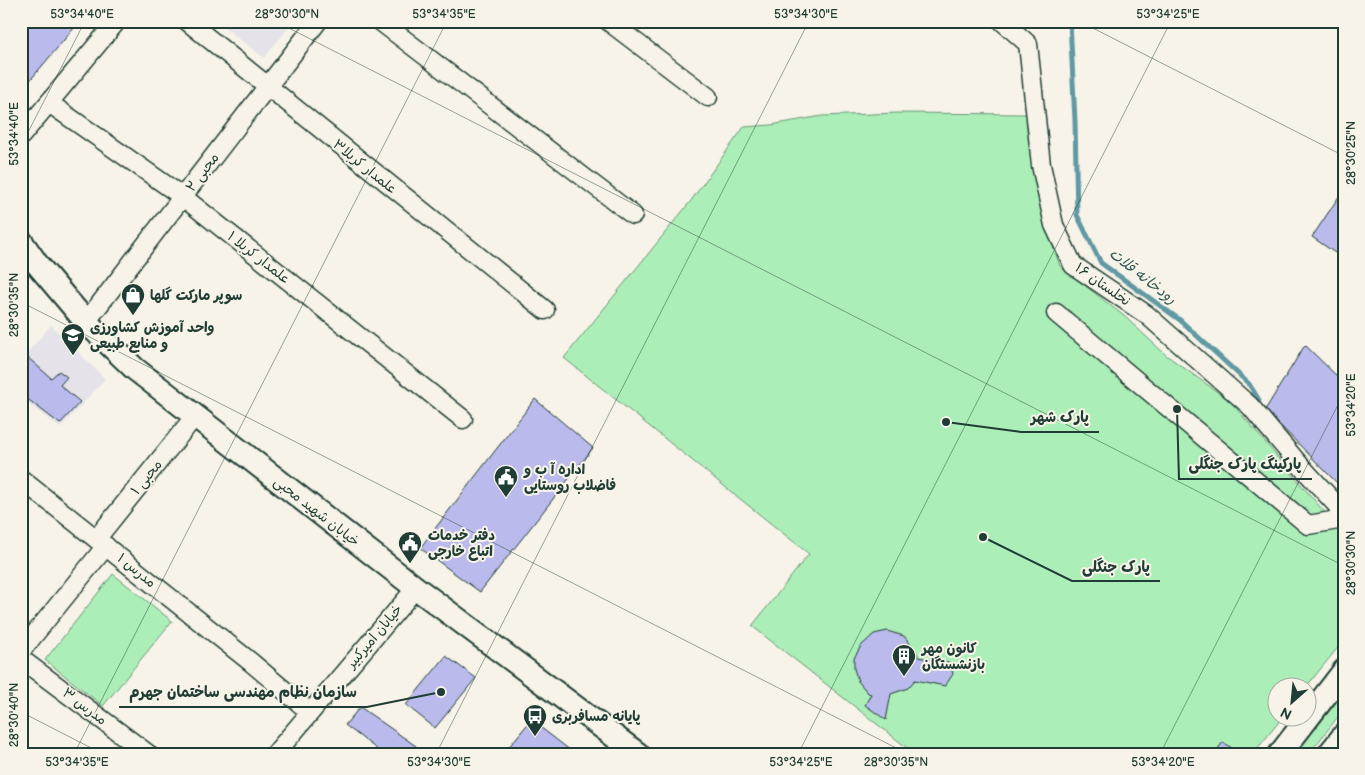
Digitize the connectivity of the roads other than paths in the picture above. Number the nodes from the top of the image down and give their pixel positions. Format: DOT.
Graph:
graph roads {
  1 [pos="117,21"];
  2 [pos="187,21"];
  3 [pos="318,21"];
  4 [pos="380,21"];
  5 [pos="608,21"];
  6 [pos="1002,21"];
  7 [pos="267,87"];
  8 [pos="708,97"];
  9 [pos="49,103"];
  10 [pos="21,136"];
  11 [pos="183,197"];
  12 [pos="633,215"];
  13 [pos="21,241"];
  14 [pos="545,310"];
  15 [pos="1056,313"];
  16 [pos="86,322"];
  17 [pos="195,416"];
  18 [pos="463,419"];
  19 [pos="21,479"];
  20 [pos="1344,513"];
  21 [pos="1344,519"];
  22 [pos="102,542"];
  23 [pos="416,588"];
  24 [pos="21,651"];
  25 [pos="21,659"];
  26 [pos="1344,671"];
  27 [pos="310,712"];
  28 [pos="1344,735"];
  29 [pos="148,754"];
  30 [pos="275,754"];
  31 [pos="638,754"];
  32 [pos="1280,754"];
  33 [pos="1329,754"];
  1 -- 9 [label="street"];
  2 -- 7 [label="street, علمدار کربلا۳"];
  3 -- 7 [label="street, محبی ۲"];
  4 -- 12 [label="street"];
  5 -- 8 [label="street"];
  6 -- 20 [label="street, نخلستان ۱۶"];
  7 -- 11 [label="street, محبی ۲"];
  7 -- 14 [label="street, علمدار کربلا۳"];
  9 -- 10 [label="street"];
  9 -- 11 [label="street, علمدار کربلا ۱"];
  11 -- 16 [label="street, محبی ۲"];
  11 -- 18 [label="street, علمدار کربلا ۱"];
  13 -- 16 [label="main road, خیابان شهید محبی"];
  15 -- 21 [label="street"];
  16 -- 17 [label="main road, خیابان شهید محبی"];
  17 -- 22 [label="street, محبی ۱"];
  17 -- 23 [label="main road, خیابان شهید محبی"];
  19 -- 22 [label="street, مدرس ۱"];
  22 -- 24 [label="street, محبی ۱"];
  22 -- 27 [label="street, مدرس ۱"];
  23 -- 27 [label="street, خیابان امیرکبیر"];
  23 -- 31 [label="main road, خیابان شهید محبی"];
  25 -- 29 [label="street, مدرس ۳"];
  26 -- 32 [label="main road"];
  27 -- 30 [label="street, خیابان امیرکبیر"];
  28 -- 33 [label="main road"];
}
